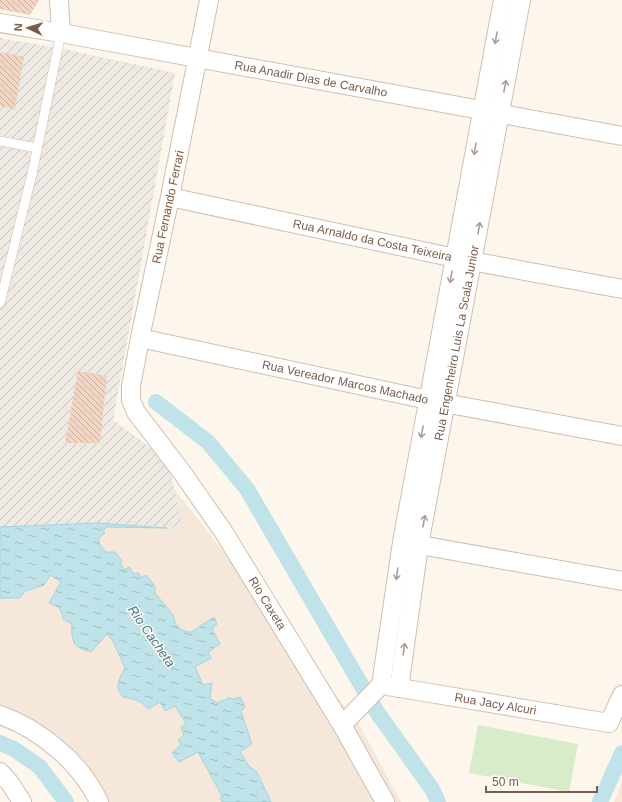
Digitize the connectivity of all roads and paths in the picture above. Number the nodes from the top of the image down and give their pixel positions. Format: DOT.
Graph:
graph roads {
  1 [pos="59,0"];
  2 [pos="209,0"];
  3 [pos="503,0"];
  4 [pos="521,0"];
  5 [pos="0,23"];
  6 [pos="62,33"];
  7 [pos="197,59"];
  8 [pos="482,110"];
  9 [pos="500,114"];
  10 [pos="622,136"];
  11 [pos="0,141"];
  12 [pos="37,148"];
  13 [pos="170,197"];
  14 [pos="455,258"];
  15 [pos="472,261"];
  16 [pos="622,289"];
  17 [pos="0,303"];
  18 [pos="140,338"];
  19 [pos="428,400"];
  20 [pos="446,403"];
  21 [pos="136,412"];
  22 [pos="622,436"];
  23 [pos="410,544"];
  24 [pos="622,581"];
  25 [pos="379,688"];
  26 [pos="399,688"];
  27 [pos="622,695"];
  28 [pos="0,715"];
  29 [pos="347,719"];
  30 [pos="0,772"];
  31 [pos="22,802"];
  32 [pos="99,802"];
  33 [pos="385,802"];
  1 -- 6 [label="street"];
  2 -- 7 [label="street, Rua Fernando Ferrari"];
  3 -- 8 [label="street, Rua Engenheiro Luis La Scala Junior, one-way"];
  9 -- 4 [label="street, Rua Engenheiro Luis La Scala Junior, one-way"];
  5 -- 6 [label="street, Rua Anadir Dias de Carvalho"];
  6 -- 7 [label="street, Rua Anadir Dias de Carvalho"];
  6 -- 12 [label="lane"];
  7 -- 8 [label="street, Rua Anadir Dias de Carvalho"];
  7 -- 13 [label="street, Rua Fernando Ferrari"];
  8 -- 9 [label="street, Rua Anadir Dias de Carvalho"];
  8 -- 14 [label="street, Rua Engenheiro Luis La Scala Junior, one-way"];
  9 -- 10 [label="street, Rua Anadir Dias de Carvalho"];
  15 -- 9 [label="street, Rua Engenheiro Luis La Scala Junior, one-way"];
  11 -- 12 [label="lane"];
  12 -- 17 [label="lane"];
  13 -- 14 [label="street, Rua Arnaldo da Costa Teixeira"];
  13 -- 18 [label="street, Rua Fernando Ferrari"];
  14 -- 15 [label="street, Rua Arnaldo da Costa Teixeira"];
  14 -- 19 [label="street, Rua Engenheiro Luis La Scala Junior, one-way"];
  15 -- 16 [label="street, Rua Arnaldo da Costa Teixeira"];
  15 -- 20 [label="street, Rua Engenheiro Luis La Scala Junior"];
  18 -- 19 [label="street, Rua Vereador Marcos Machado"];
  18 -- 21 [label="street, Rua Fernando Ferrari"];
  19 -- 20 [label="street, Rua Vereador Marcos Machado"];
  19 -- 23 [label="street, Rua Engenheiro Luis La Scala Junior, one-way"];
  20 -- 22 [label="street, Rua Vereador Marcos Machado"];
  23 -- 20 [label="street, Rua Engenheiro Luis La Scala Junior, one-way"];
  21 -- 29 [label="street, Rio Caxeta"];
  23 -- 24 [label="street"];
  23 -- 25 [label="street, Rua Engenheiro Luis La Scala Junior, one-way"];
  26 -- 23 [label="street, Rua Engenheiro Luis La Scala Junior, one-way"];
  25 -- 26 [label="street, Rua Jacy Alcuri"];
  25 -- 29 [label="street"];
  26 -- 27 [label="street, Rua Jacy Alcuri"];
  28 -- 32 [label="street"];
  29 -- 33 [label="street, Rio Caxeta"];
  30 -- 31 [label="street"];
}
